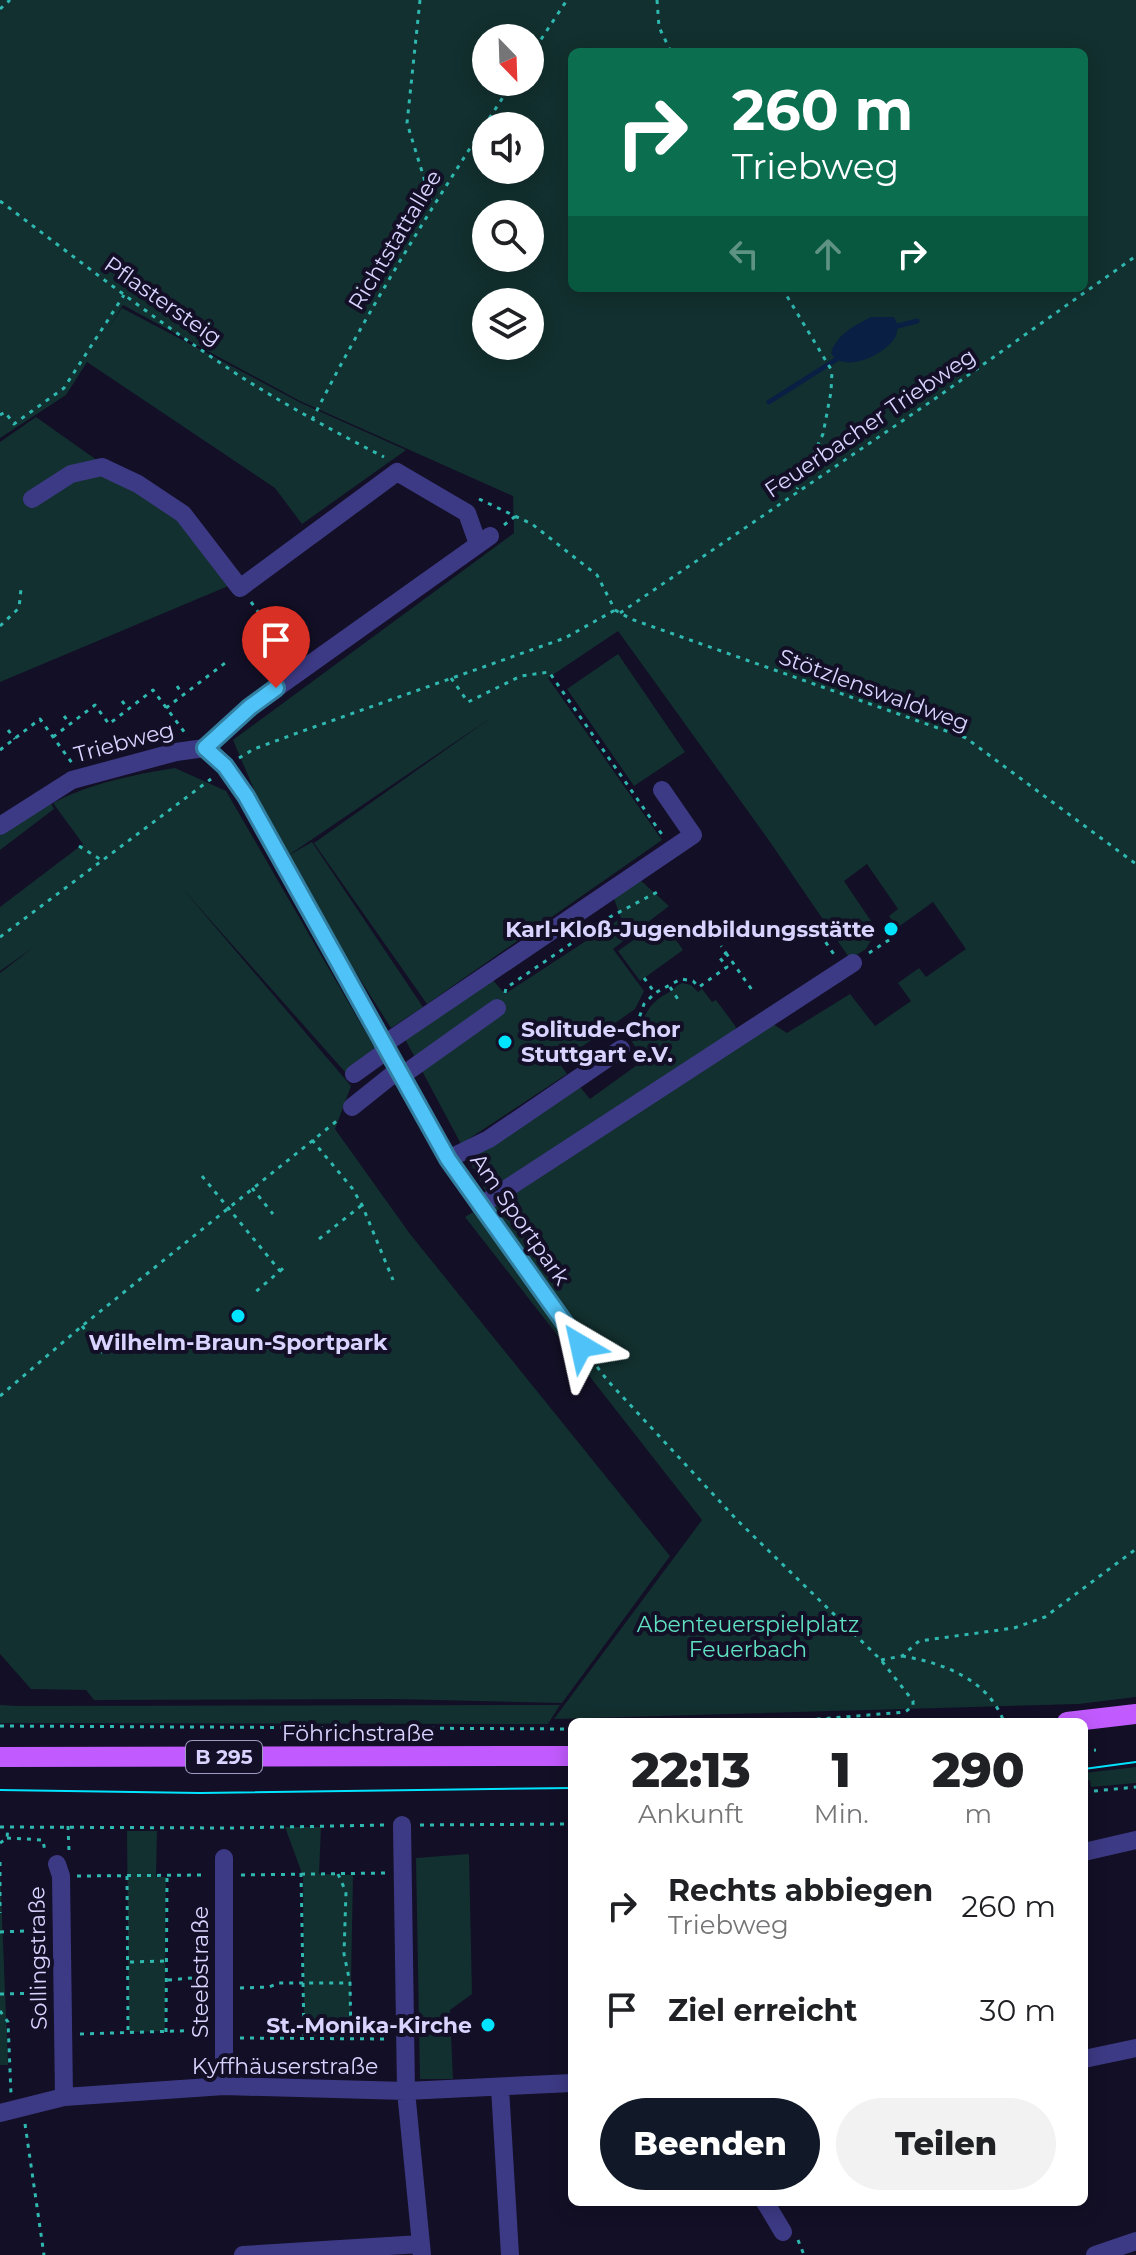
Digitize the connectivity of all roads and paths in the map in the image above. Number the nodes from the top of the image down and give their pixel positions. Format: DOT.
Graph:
graph roads {
  1 [pos="10,0"];
  2 [pos="420,0"];
  3 [pos="567,0"];
  4 [pos="657,0"];
  5 [pos="0,9"];
  6 [pos="544,35"];
  7 [pos="669,48"];
  8 [pos="504,96"];
  9 [pos="0,201"];
  10 [pos="432,205"];
  11 [pos="1136,256"];
  12 [pos="1088,290"];
  13 [pos="784,292"];
  14 [pos="1085,292"];
  15 [pos="124,295"];
  16 [pos="0,415"];
  17 [pos="312,420"];
  18 [pos="796,492"];
  19 [pos="32,499"];
  20 [pos="517,515"];
  21 [pos="240,588"];
  22 [pos="21,589"];
  23 [pos="615,610"];
  24 [pos="620,613"];
  25 [pos="0,626"];
  26 [pos="282,644"];
  27 [pos="229,660"];
  28 [pos="451,678"];
  29 [pos="177,686"];
  30 [pos="183,695"];
  31 [pos="122,701"];
  32 [pos="166,708"];
  33 [pos="128,709"];
  34 [pos="64,716"];
  35 [pos="177,723"];
  36 [pos="70,724"];
  37 [pos="8,730"];
  38 [pos="53,737"];
  39 [pos="15,739"];
  40 [pos="205,748"];
  41 [pos="0,750"];
  42 [pos="63,751"];
  43 [pos="225,766"];
  44 [pos="662,790"];
  45 [pos="0,826"];
  46 [pos="79,846"];
  47 [pos="672,849"];
  48 [pos="103,861"];
  49 [pos="1136,864"];
  50 [pos="661,890"];
  51 [pos="808,926"];
  52 [pos="0,937"];
  53 [pos="892,938"];
  54 [pos="827,943"];
  55 [pos="721,946"];
  56 [pos="726,953"];
  57 [pos="860,959"];
  58 [pos="644,978"];
  59 [pos="670,987"];
  60 [pos="752,990"];
  61 [pos="655,993"];
  62 [pos="679,1001"];
  63 [pos="497,1008"];
  64 [pos="626,1044"];
  65 [pos="384,1048"];
  66 [pos="354,1074"];
  67 [pos="398,1074"];
  68 [pos="352,1107"];
  69 [pos="312,1140"];
  70 [pos="448,1159"];
  71 [pos="202,1176"];
  72 [pos="252,1188"];
  73 [pos="362,1205"];
  74 [pos="480,1206"];
  75 [pos="227,1208"];
  76 [pos="273,1214"];
  77 [pos="319,1239"];
  78 [pos="287,1265"];
  79 [pos="280,1271"];
  80 [pos="393,1280"];
  81 [pos="253,1294"];
  82 [pos="82,1326"];
  83 [pos="581,1346"];
  84 [pos="106,1357"];
  85 [pos="0,1396"];
  86 [pos="1136,1549"];
  87 [pos="902,1656"];
  88 [pos="881,1660"];
  89 [pos="1126,1715"];
  90 [pos="831,1718"];
  91 [pos="1002,1718"];
  92 [pos="1088,1720"];
  93 [pos="0,1726"];
  94 [pos="568,1729"];
  95 [pos="1096,1750"];
  96 [pos="1088,1751"];
  97 [pos="568,1756"];
  98 [pos="1,1758"];
  99 [pos="1136,1787"];
  100 [pos="1088,1792"];
  101 [pos="568,1824"];
  102 [pos="402,1825"];
  103 [pos="8,1826"];
  104 [pos="68,1826"];
  105 [pos="0,1827"];
  106 [pos="7,1838"];
  107 [pos="1136,1840"];
  108 [pos="0,1843"];
  109 [pos="1088,1851"];
  110 [pos="224,1858"];
  111 [pos="0,1862"];
  112 [pos="57,1864"];
  113 [pos="301,1873"];
  114 [pos="338,1874"];
  115 [pos="127,1876"];
  116 [pos="167,1876"];
  117 [pos="0,1913"];
  118 [pos="62,1929"];
  119 [pos="0,1932"];
  120 [pos="166,1961"];
  121 [pos="129,1962"];
  122 [pos="167,1980"];
  123 [pos="224,1982"];
  124 [pos="304,1983"];
  125 [pos="350,1983"];
  126 [pos="63,1992"];
  127 [pos="0,1994"];
  128 [pos="0,2011"];
  129 [pos="166,2032"];
  130 [pos="128,2033"];
  131 [pos="224,2034"];
  132 [pos="63,2035"];
  133 [pos="304,2036"];
  134 [pos="351,2038"];
  135 [pos="405,2039"];
  136 [pos="1136,2048"];
  137 [pos="1088,2058"];
  138 [pos="568,2083"];
  139 [pos="224,2086"];
  140 [pos="500,2088"];
  141 [pos="406,2091"];
  142 [pos="64,2097"];
  143 [pos="11,2110"];
  144 [pos="767,2206"];
  145 [pos="783,2232"];
  146 [pos="1136,2241"];
  147 [pos="421,2250"];
  148 [pos="44,2255"];
  149 [pos="243,2255"];
  150 [pos="510,2255"];
  151 [pos="1095,2255"];
  1 -- 5 [label="path"];
  2 -- 10 [label="path"];
  3 -- 6 [label="path"];
  4 -- 7 [label="path"];
  8 -- 10 [label="path, Richtstattallee"];
  9 -- 15 [label="path, Pflastersteig"];
  10 -- 17 [label="path, Richtstattallee"];
  11 -- 12 [label="path, Feuerbacher Triebweg"];
  13 -- 18 [label="path"];
  14 -- 18 [label="path, Feuerbacher Triebweg"];
  15 -- 16 [label="path"];
  15 -- 17 [label="path, Pflastersteig"];
  18 -- 24 [label="path, Feuerbacher Triebweg"];
  19 -- 21 [label="street"];
  20 -- 23 [label="path"];
  21 -- 26 [label="path"];
  21 -- 40 [label="street, Triebweg"];
  22 -- 25 [label="path"];
  23 -- 24 [label="path, Stötzlenswaldweg"];
  23 -- 28 [label="path"];
  24 -- 49 [label="path, Stötzlenswaldweg"];
  27 -- 30 [label="path"];
  28 -- 43 [label="path"];
  28 -- 47 [label="path"];
  29 -- 30 [label="path"];
  30 -- 32 [label="path"];
  31 -- 33 [label="path"];
  32 -- 33 [label="path"];
  32 -- 35 [label="path"];
  33 -- 36 [label="path"];
  34 -- 36 [label="path"];
  36 -- 38 [label="path"];
  37 -- 39 [label="path"];
  38 -- 39 [label="path"];
  38 -- 42 [label="path"];
  39 -- 41 [label="path"];
  40 -- 43 [label="street, Am Sportpark"];
  40 -- 45 [label="street, Triebweg"];
  43 -- 48 [label="path"];
  43 -- 65 [label="street, Am Sportpark"];
  44 -- 47 [label="street"];
  46 -- 48 [label="path"];
  47 -- 65 [label="street"];
  48 -- 52 [label="path"];
  50 -- 63 [label="path"];
  51 -- 54 [label="path"];
  53 -- 57 [label="path"];
  55 -- 56 [label="path"];
  56 -- 59 [label="path"];
  56 -- 60 [label="path"];
  57 -- 74 [label="street"];
  58 -- 61 [label="path"];
  59 -- 61 [label="path"];
  59 -- 62 [label="path"];
  61 -- 64 [label="path"];
  63 -- 67 [label="street"];
  64 -- 70 [label="street"];
  65 -- 66 [label="street"];
  65 -- 67 [label="street, Am Sportpark"];
  67 -- 68 [label="street"];
  67 -- 70 [label="street, Am Sportpark"];
  68 -- 69 [label="path"];
  69 -- 72 [label="path"];
  69 -- 73 [label="path"];
  70 -- 74 [label="street, Am Sportpark"];
  71 -- 75 [label="path"];
  72 -- 75 [label="path"];
  72 -- 76 [label="path"];
  73 -- 77 [label="path"];
  73 -- 80 [label="path"];
  74 -- 83 [label="street, Am Sportpark"];
  75 -- 79 [label="path"];
  75 -- 82 [label="path"];
  78 -- 79 [label="path"];
  79 -- 81 [label="path"];
  82 -- 84 [label="path"];
  82 -- 85 [label="path"];
  83 -- 88 [label="path"];
  86 -- 87 [label="path"];
  87 -- 88 [label="path"];
  87 -- 91 [label="path"];
  88 -- 90 [label="path"];
  89 -- 92 [label="main road"];
  93 -- 94 [label="path"];
  95 -- 96 [label="path"];
  97 -- 98 [label="main road, Föhrichstraße / B 295"];
  99 -- 100 [label="path"];
  101 -- 102 [label="path"];
  102 -- 104 [label="path"];
  102 -- 135 [label="street"];
  103 -- 104 [label="path"];
  103 -- 105 [label="path"];
  103 -- 106 [label="path"];
  104 -- 112 [label="path, Sollingstraße"];
  106 -- 108 [label="path"];
  106 -- 112 [label="path"];
  107 -- 109 [label="street"];
  110 -- 123 [label="street, Steebstraße"];
  111 -- 117 [label="path"];
  112 -- 118 [label="street, Sollingstraße"];
  113 -- 124 [label="path"];
  114 -- 125 [label="path"];
  115 -- 121 [label="path"];
  116 -- 120 [label="path"];
  118 -- 119 [label="path"];
  118 -- 126 [label="street, Sollingstraße"];
  120 -- 121 [label="path"];
  120 -- 122 [label="path"];
  121 -- 130 [label="path"];
  122 -- 123 [label="path"];
  122 -- 129 [label="path"];
  123 -- 124 [label="path"];
  123 -- 131 [label="street, Steebstraße"];
  124 -- 125 [label="path"];
  124 -- 133 [label="path"];
  125 -- 134 [label="path"];
  126 -- 127 [label="path"];
  126 -- 132 [label="street, Sollingstraße"];
  128 -- 143 [label="path"];
  129 -- 130 [label="path"];
  129 -- 131 [label="path"];
  130 -- 132 [label="path"];
  131 -- 133 [label="path"];
  131 -- 139 [label="street, Steebstraße"];
  132 -- 142 [label="street, Sollingstraße"];
  133 -- 134 [label="path"];
  134 -- 135 [label="path"];
  135 -- 141 [label="street"];
  136 -- 137 [label="street"];
  138 -- 140 [label="street, Kyffhäuserstraße"];
  139 -- 141 [label="street, Kyffhäuserstraße"];
  139 -- 142 [label="street, Kyffhäuserstraße"];
  140 -- 141 [label="street, Kyffhäuserstraße"];
  140 -- 150 [label="street"];
  141 -- 147 [label="street"];
  142 -- 143 [label="street, Kyffhäuserstraße"];
  143 -- 148 [label="path"];
  144 -- 145 [label="street"];
  146 -- 151 [label="street"];
  147 -- 149 [label="street"];
}
